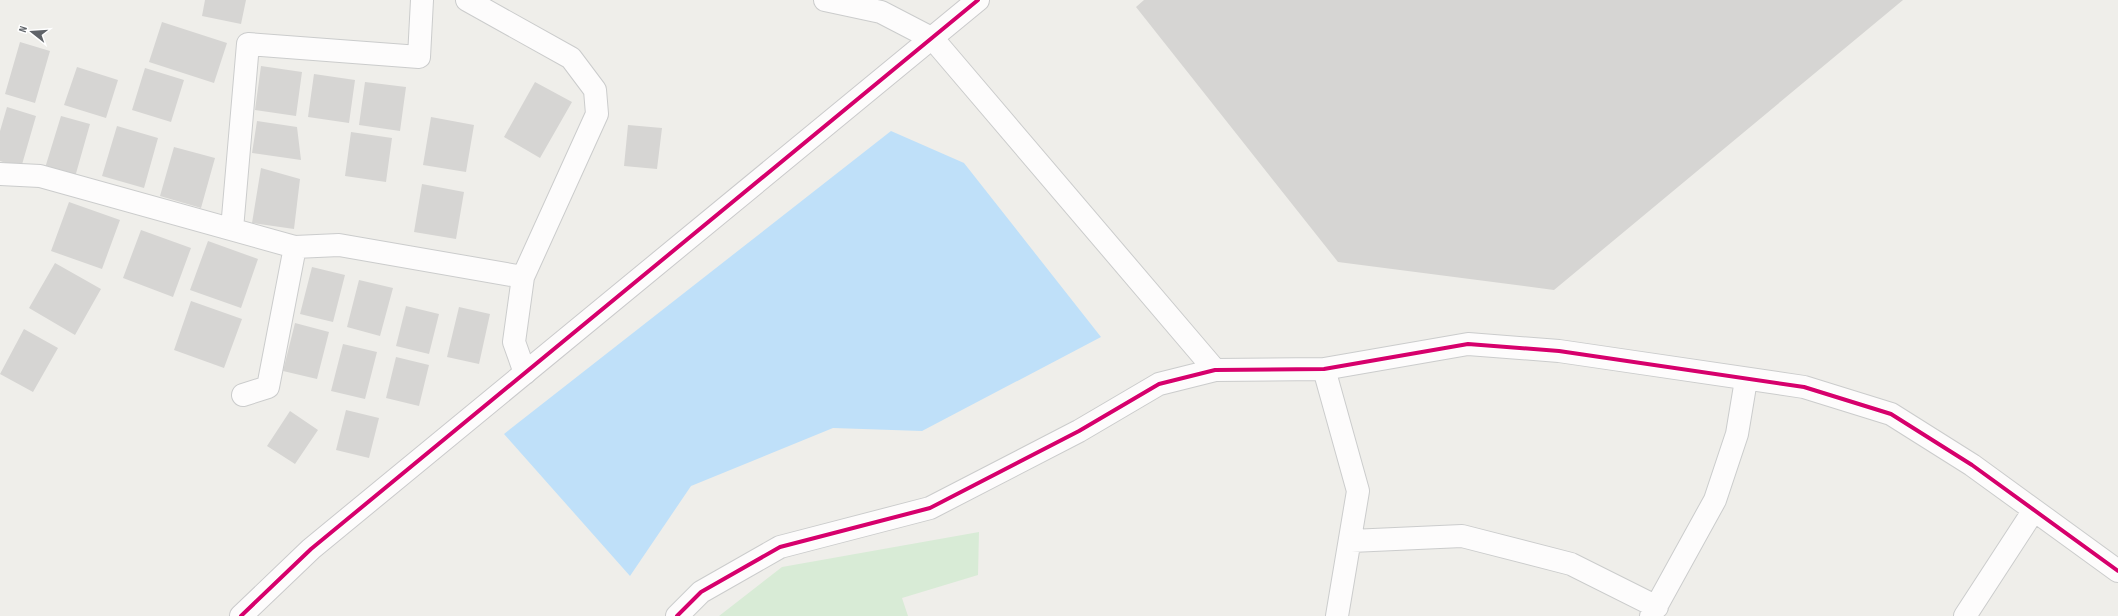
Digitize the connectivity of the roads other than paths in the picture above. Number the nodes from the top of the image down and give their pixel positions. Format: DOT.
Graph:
graph roads {
  1 [pos="422,0"];
  2 [pos="467,0"];
  3 [pos="825,0"];
  4 [pos="978,0"];
  5 [pos="932,38"];
  6 [pos="0,174"];
  7 [pos="232,229"];
  8 [pos="295,247"];
  9 [pos="523,277"];
  10 [pos="1324,369"];
  11 [pos="1215,370"];
  12 [pos="525,373"];
  13 [pos="1746,380"];
  14 [pos="243,396"];
  15 [pos="2034,510"];
  16 [pos="1351,541"];
  17 [pos="2118,572"];
  18 [pos="1654,611"];
  19 [pos="241,616"];
  20 [pos="677,616"];
  21 [pos="1337,616"];
  22 [pos="1965,616"];
  1 -- 7 [label="street"];
  2 -- 9 [label="street"];
  3 -- 5 [label="street"];
  4 -- 5 [label="street"];
  5 -- 11 [label="street"];
  5 -- 12 [label="street"];
  6 -- 7 [label="street"];
  7 -- 8 [label="street"];
  8 -- 9 [label="street"];
  8 -- 14 [label="street"];
  9 -- 12 [label="street"];
  10 -- 11 [label="street"];
  10 -- 13 [label="street"];
  10 -- 16 [label="street"];
  11 -- 20 [label="street"];
  12 -- 19 [label="street"];
  13 -- 15 [label="street"];
  13 -- 18 [label="street"];
  15 -- 17 [label="street"];
  15 -- 22 [label="street"];
  16 -- 18 [label="street"];
  16 -- 21 [label="street"];
}
